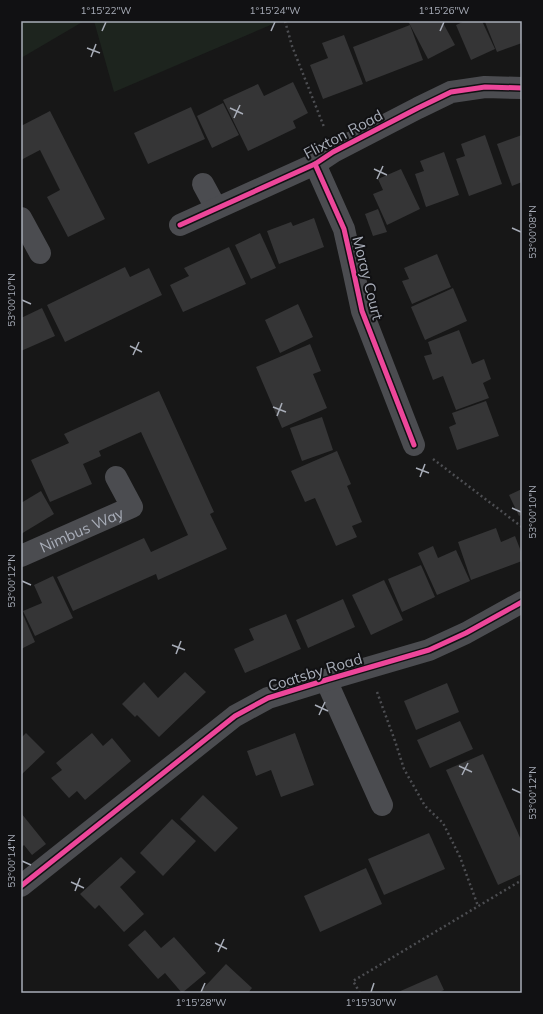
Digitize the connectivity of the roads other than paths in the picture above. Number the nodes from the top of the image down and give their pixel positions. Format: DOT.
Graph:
graph roads {
  1 [pos="522,88"];
  2 [pos="315,164"];
  3 [pos="203,184"];
  4 [pos="216,208"];
  5 [pos="21,218"];
  6 [pos="180,225"];
  7 [pos="40,253"];
  8 [pos="414,445"];
  9 [pos="116,477"];
  10 [pos="21,556"];
  11 [pos="522,602"];
  12 [pos="326,680"];
  13 [pos="382,805"];
  14 [pos="21,886"];
  1 -- 2 [label="street, Flixton Road"];
  2 -- 4 [label="street, Flixton Road"];
  2 -- 8 [label="street, Moray Court"];
  3 -- 4 [label="street"];
  4 -- 6 [label="street, Flixton Road"];
  5 -- 7 [label="street"];
  9 -- 10 [label="street, Nimbus Way"];
  11 -- 12 [label="street, Coatsby Road"];
  12 -- 13 [label="street"];
  12 -- 14 [label="street, Coatsby Road"];
}
